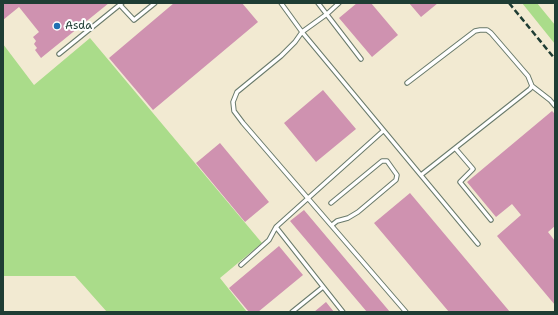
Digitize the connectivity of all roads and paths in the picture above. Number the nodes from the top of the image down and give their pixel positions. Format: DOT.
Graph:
graph roads {
  1 [pos="156,3"];
  2 [pos="281,3"];
  3 [pos="318,3"];
  4 [pos="339,3"];
  5 [pos="121,4"];
  6 [pos="327,14"];
  7 [pos="302,32"];
  8 [pos="59,54"];
  9 [pos="361,59"];
  10 [pos="407,83"];
  11 [pos="532,86"];
  12 [pos="555,106"];
  13 [pos="383,131"];
  14 [pos="455,148"];
  15 [pos="421,175"];
  16 [pos="308,198"];
  17 [pos="331,203"];
  18 [pos="491,220"];
  19 [pos="332,225"];
  20 [pos="276,227"];
  21 [pos="478,244"];
  22 [pos="241,265"];
  23 [pos="323,287"];
  24 [pos="292,312"];
  25 [pos="343,312"];
  26 [pos="406,312"];
  1 -- 5 [label="lane"];
  2 -- 7 [label="lane"];
  3 -- 6 [label="lane"];
  4 -- 6 [label="lane"];
  5 -- 8 [label="lane"];
  6 -- 7 [label="lane"];
  6 -- 9 [label="lane"];
  7 -- 13 [label="lane"];
  7 -- 16 [label="lane"];
  10 -- 11 [label="lane"];
  11 -- 12 [label="lane"];
  11 -- 14 [label="lane"];
  13 -- 15 [label="lane"];
  13 -- 16 [label="lane"];
  14 -- 15 [label="lane"];
  14 -- 18 [label="lane"];
  15 -- 21 [label="lane"];
  16 -- 19 [label="lane"];
  16 -- 20 [label="lane"];
  17 -- 19 [label="lane"];
  19 -- 26 [label="lane"];
  20 -- 22 [label="lane"];
  20 -- 23 [label="lane"];
  23 -- 24 [label="lane"];
  23 -- 25 [label="lane"];
}
